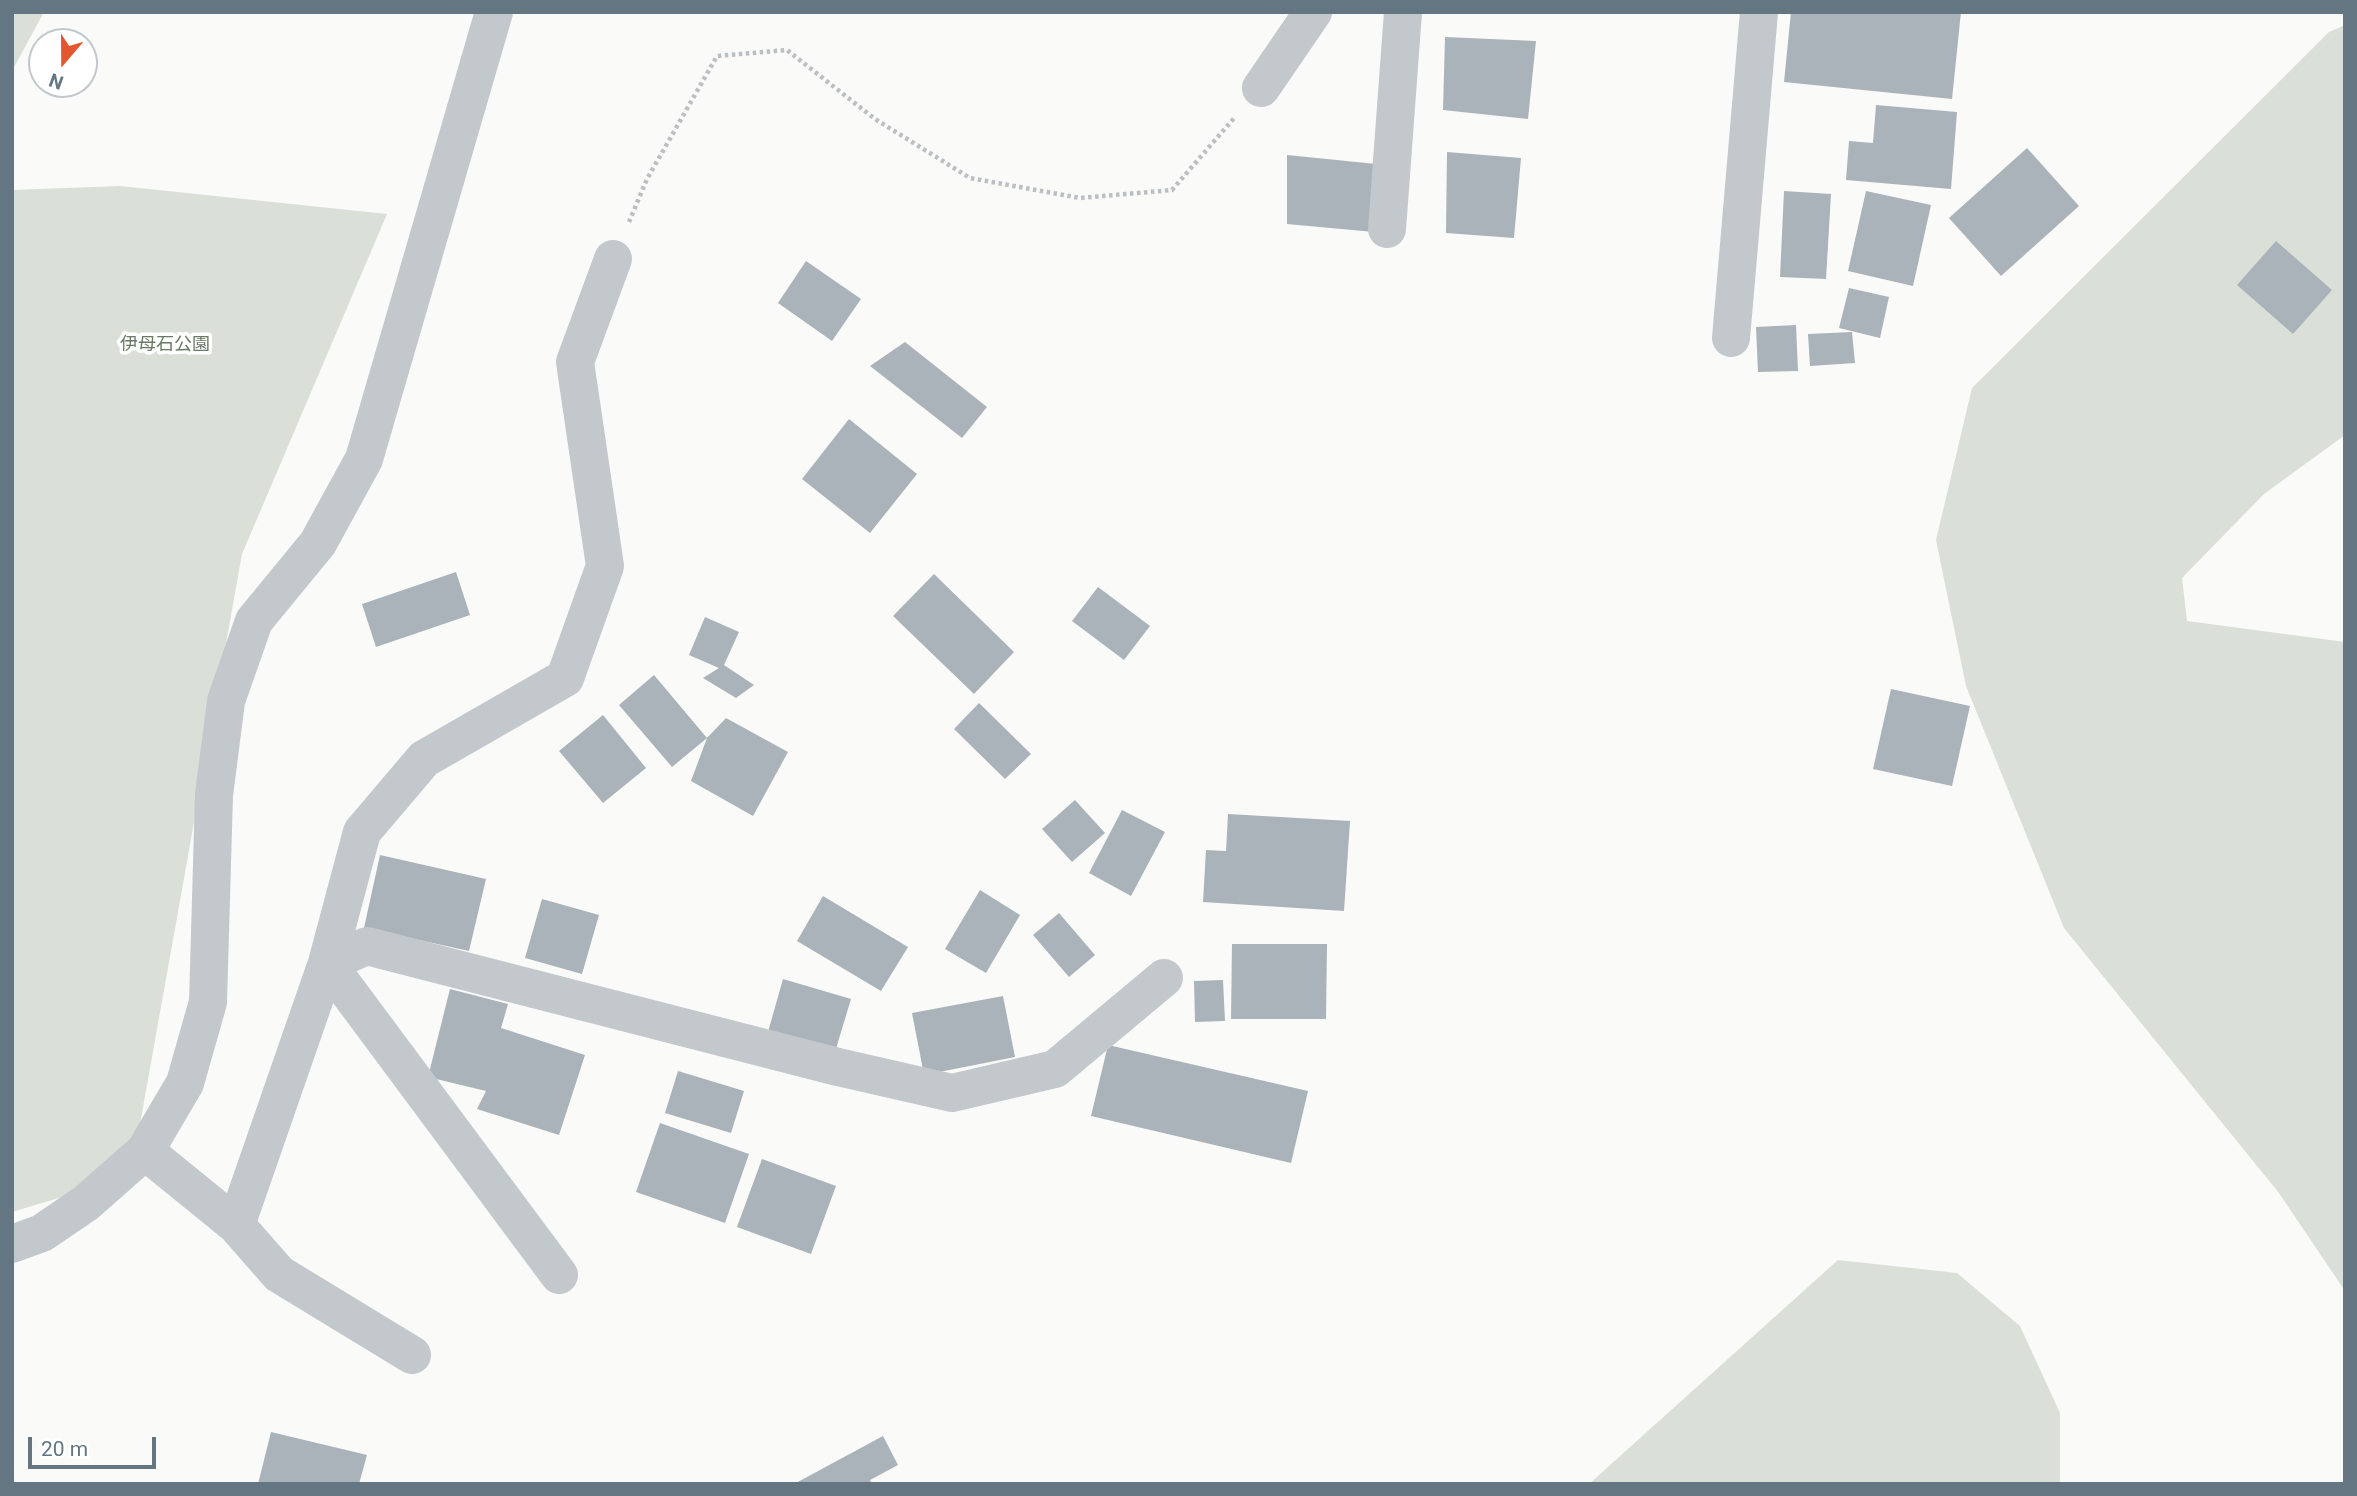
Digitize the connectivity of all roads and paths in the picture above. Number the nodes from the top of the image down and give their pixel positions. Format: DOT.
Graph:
graph roads {
  1 [pos="494,12"];
  2 [pos="1314,12"];
  3 [pos="1403,12"];
  4 [pos="1759,12"];
  5 [pos="1261,88"];
  6 [pos="1387,229"];
  7 [pos="612,258"];
  8 [pos="1731,338"];
  9 [pos="327,963"];
  10 [pos="1164,978"];
  11 [pos="145,1151"];
  12 [pos="236,1225"];
  13 [pos="12,1244"];
  14 [pos="559,1275"];
  15 [pos="412,1355"];
  1 -- 11 [label="street"];
  2 -- 5 [label="street"];
  3 -- 6 [label="street"];
  4 -- 8 [label="street"];
  5 -- 7 [label="path"];
  7 -- 9 [label="street"];
  9 -- 10 [label="street"];
  9 -- 12 [label="street"];
  9 -- 14 [label="street"];
  11 -- 12 [label="street"];
  11 -- 13 [label="street"];
  12 -- 15 [label="street"];
}
